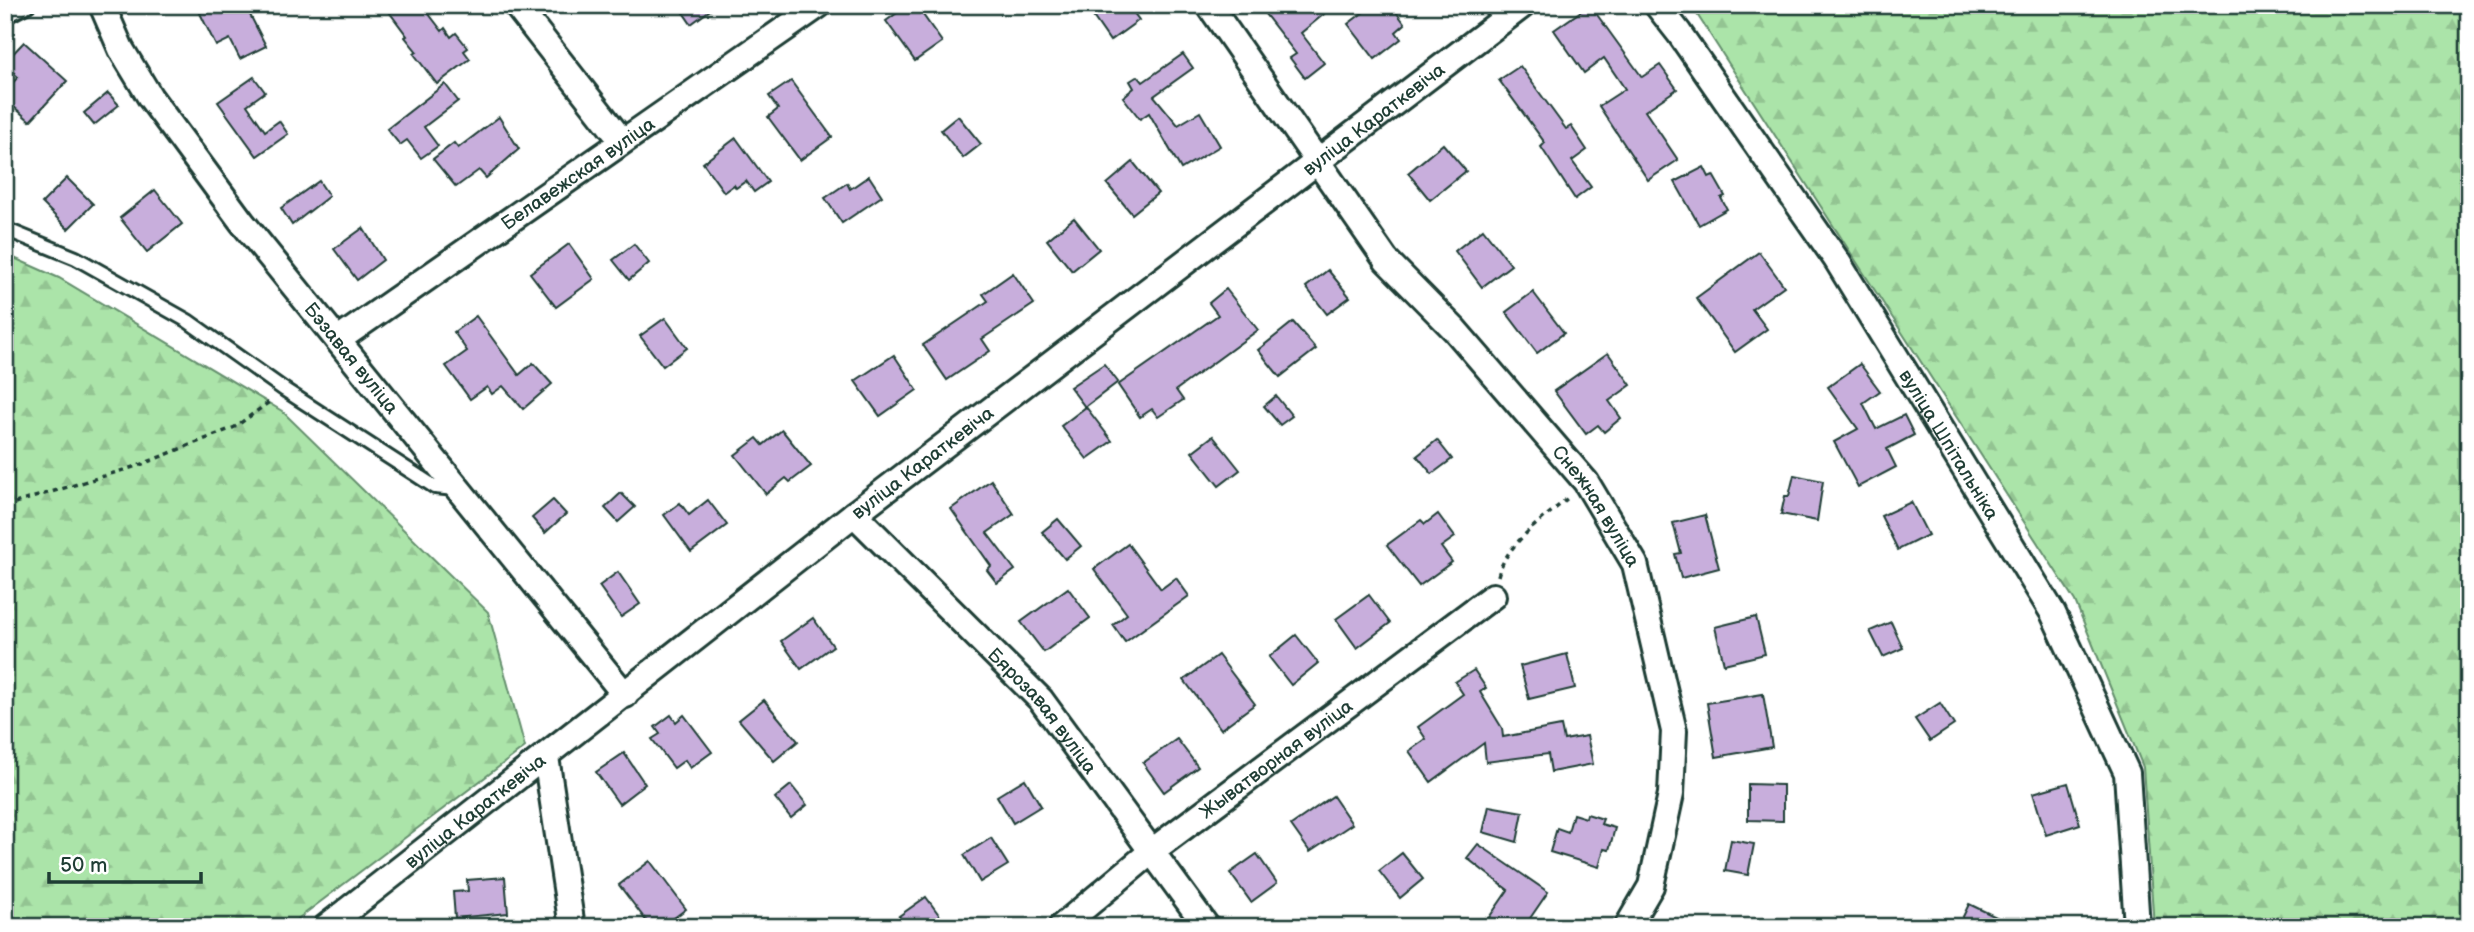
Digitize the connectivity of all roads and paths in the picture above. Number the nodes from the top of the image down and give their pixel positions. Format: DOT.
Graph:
graph roads {
  1 [pos="28,5"];
  2 [pos="102,5"];
  3 [pos="516,5"];
  4 [pos="819,5"];
  5 [pos="1209,5"];
  6 [pos="1523,5"];
  7 [pos="1657,5"];
  8 [pos="5,17"];
  9 [pos="622,141"];
  10 [pos="1318,160"];
  11 [pos="5,229"];
  12 [pos="338,340"];
  13 [pos="285,390"];
  14 [pos="1586,482"];
  15 [pos="459,489"];
  16 [pos="5,506"];
  17 [pos="854,514"];
  18 [pos="1493,596"];
  19 [pos="625,695"];
  20 [pos="546,757"];
  21 [pos="1152,851"];
  22 [pos="327,927"];
  23 [pos="572,927"];
  24 [pos="1061,927"];
  25 [pos="1206,927"];
  26 [pos="1627,927"];
  27 [pos="2137,927"];
  1 -- 8 [label="lane"];
  2 -- 12 [label="street, Бэзавая вуліца"];
  3 -- 9 [label="street"];
  4 -- 9 [label="street, Белавежская вуліца"];
  5 -- 10 [label="street, Снежная вуліца"];
  6 -- 10 [label="street, вуліца Караткевіча"];
  7 -- 27 [label="street, вуліца Шпітальніка"];
  9 -- 12 [label="street, Белавежская вуліца"];
  10 -- 14 [label="street, Снежная вуліца"];
  10 -- 17 [label="street, вуліца Караткевіча"];
  11 -- 13 [label="lane"];
  12 -- 15 [label="street, Бэзавая вуліца"];
  13 -- 15 [label="lane"];
  13 -- 16 [label="path"];
  14 -- 18 [label="path"];
  14 -- 26 [label="street, Снежная вуліца"];
  15 -- 19 [label="street, Бэзавая вуліца"];
  17 -- 19 [label="street, вуліца Караткевіча"];
  17 -- 21 [label="street, Бярозавая вуліца"];
  18 -- 21 [label="street, Жыватворная вуліца"];
  19 -- 20 [label="street, вуліца Караткевіча"];
  20 -- 22 [label="street, вуліца Караткевіча"];
  20 -- 23 [label="street"];
  21 -- 24 [label="street, Жыватворная вуліца"];
  21 -- 25 [label="street, Бярозавая вуліца"];
}
